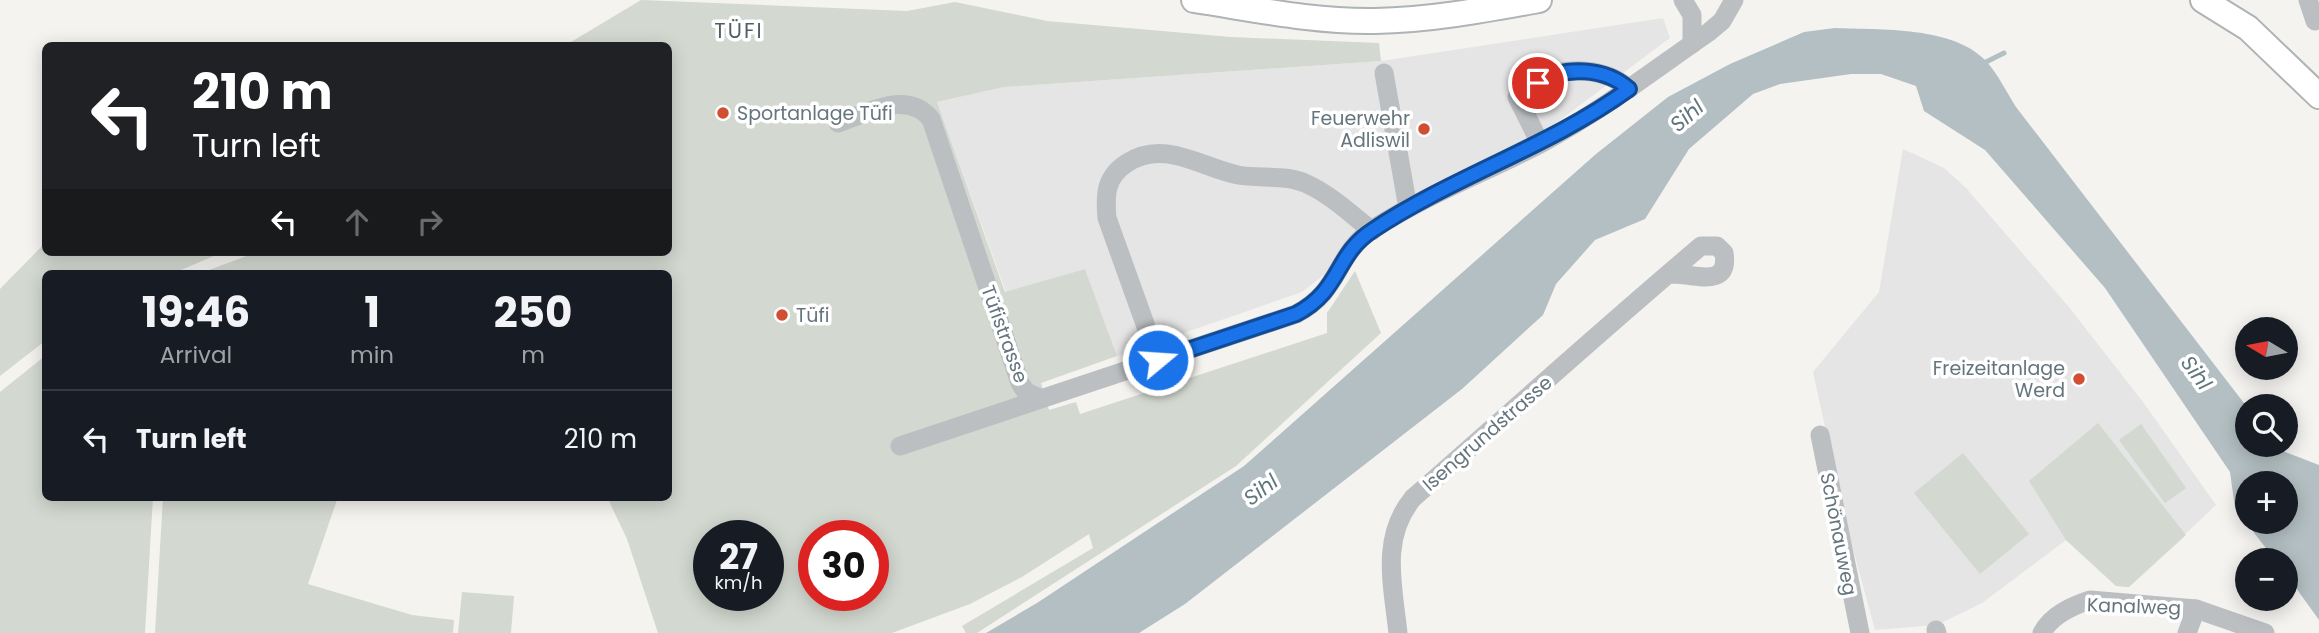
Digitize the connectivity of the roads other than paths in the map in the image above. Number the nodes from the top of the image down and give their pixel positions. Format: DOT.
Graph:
graph roads {
  1 [pos="1194,0"];
  2 [pos="1539,0"];
  3 [pos="1683,0"];
  4 [pos="1734,0"];
  5 [pos="2308,0"];
  6 [pos="2215,3"];
  7 [pos="2315,21"];
  8 [pos="1692,44"];
  9 [pos="1384,73"];
  10 [pos="1629,89"];
  11 [pos="2319,96"];
  12 [pos="838,123"];
  13 [pos="1540,143"];
  14 [pos="1408,208"];
  15 [pos="1372,231"];
  16 [pos="1668,274"];
  17 [pos="1158,360"];
  18 [pos="1039,398"];
  19 [pos="1820,435"];
  20 [pos="900,446"];
  21 [pos="2196,609"];
  22 [pos="1398,633"];
  23 [pos="1860,633"];
  24 [pos="2042,633"];
  25 [pos="2187,633"];
  26 [pos="2264,633"];
  1 -- 2 [label="main road"];
  3 -- 8 [label="street"];
  4 -- 8 [label="street, Tüfistrasse"];
  5 -- 7 [label="street"];
  6 -- 11 [label="main road"];
  8 -- 10 [label="street, Tüfistrasse"];
  9 -- 14 [label="street"];
  10 -- 13 [label="street, Tüfistrasse"];
  10 -- 13 [label="street"];
  12 -- 18 [label="street, Tüfistrasse"];
  13 -- 14 [label="street, Tüfistrasse"];
  14 -- 15 [label="street, Tüfistrasse"];
  15 -- 17 [label="street, Tüfistrasse"];
  15 -- 17 [label="street"];
  16 -- 22 [label="street, Isengrundstrasse"];
  17 -- 18 [label="street, Tüfistrasse"];
  18 -- 20 [label="street"];
  19 -- 23 [label="street, Schönauweg"];
  21 -- 24 [label="street, Kanalweg"];
  21 -- 25 [label="street, Kanalweg"];
  21 -- 26 [label="street, Kanalweg"];
}
